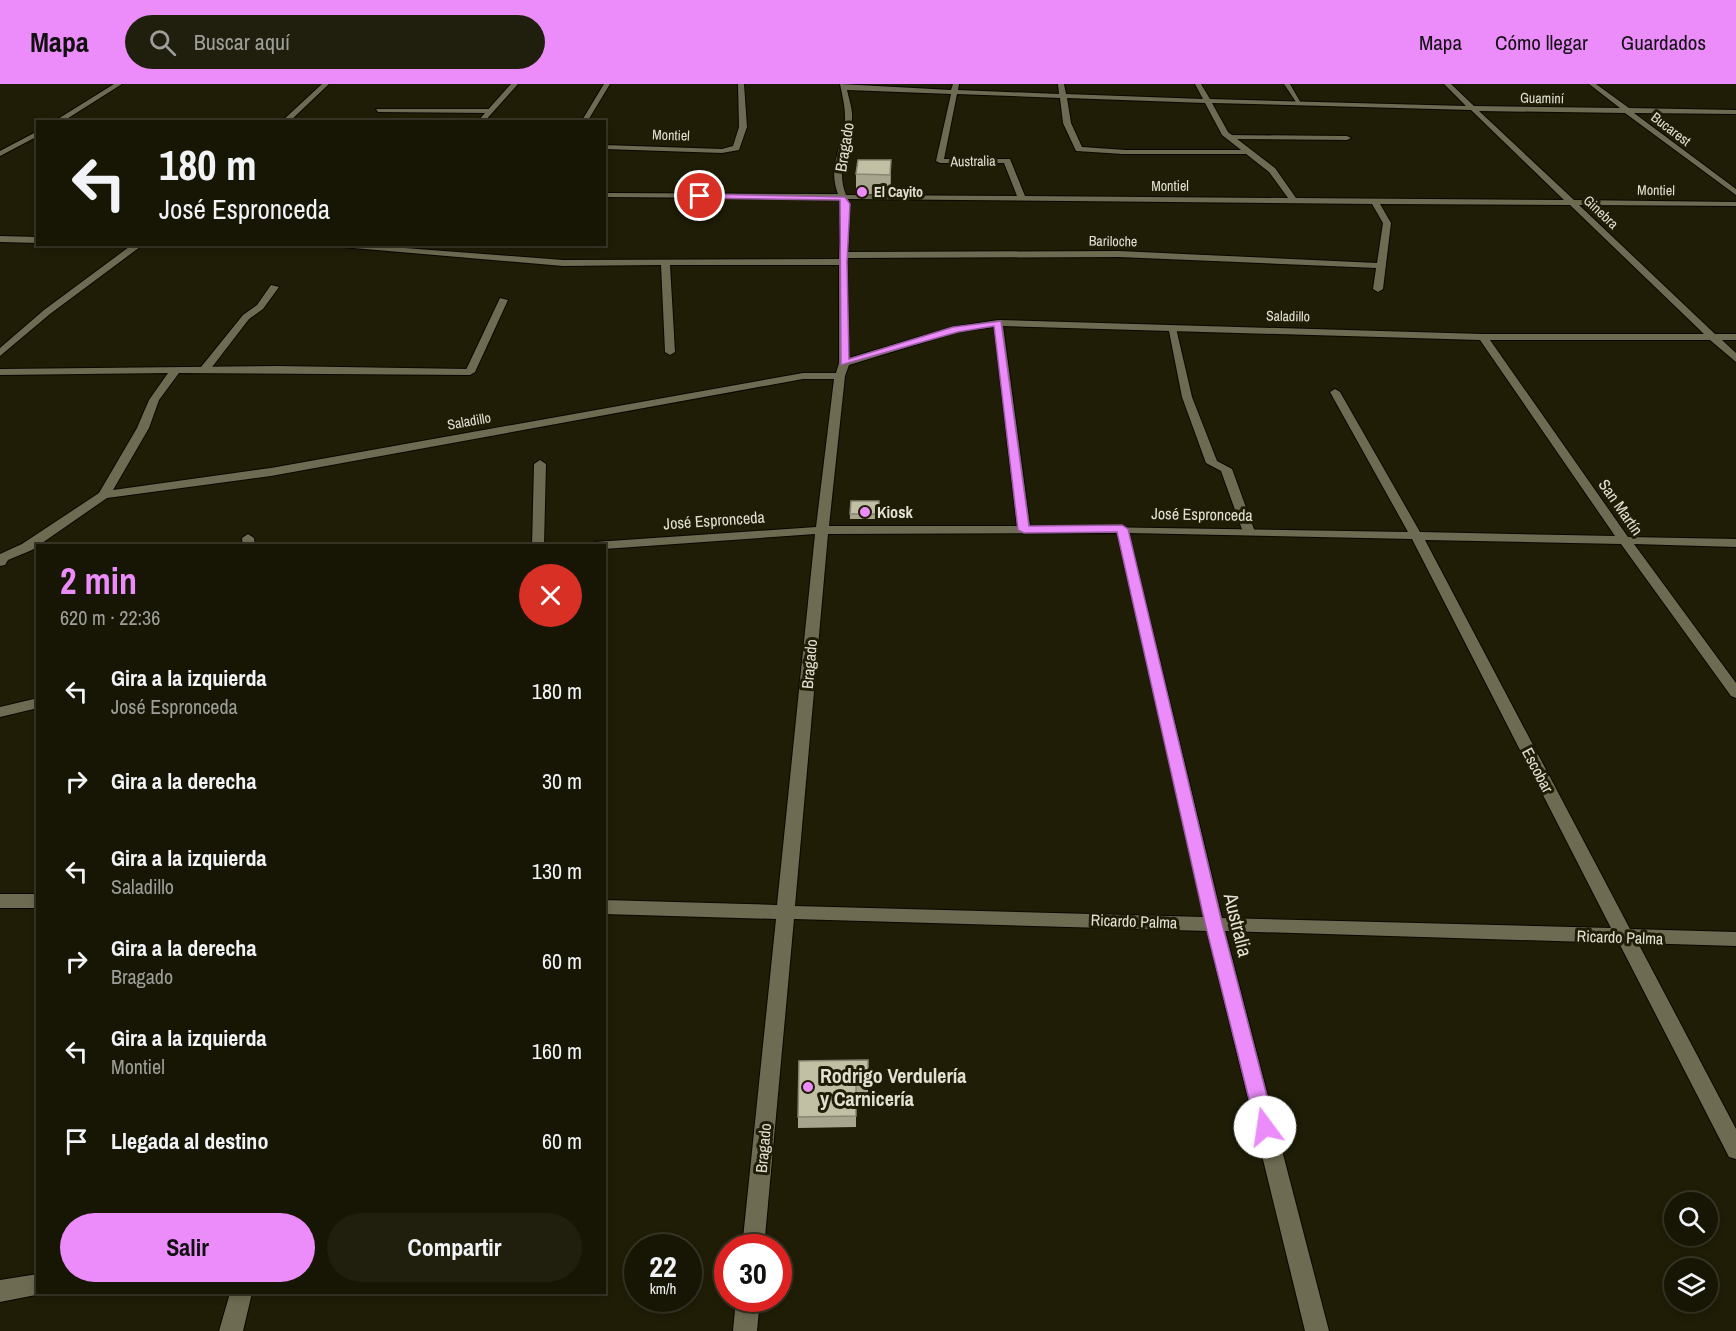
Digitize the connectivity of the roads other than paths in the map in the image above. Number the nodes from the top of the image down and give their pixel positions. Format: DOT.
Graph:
graph roads {
  1 [pos="119,84"];
  2 [pos="326,84"];
  3 [pos="514,84"];
  4 [pos="608,84"];
  5 [pos="741,84"];
  6 [pos="956,84"];
  7 [pos="1061,84"];
  8 [pos="1198,84"];
  9 [pos="1287,84"];
  10 [pos="1447,84"];
  11 [pos="1592,84"];
  12 [pos="843,86"];
  13 [pos="953,93"];
  14 [pos="1063,96"];
  15 [pos="1207,101"];
  16 [pos="1300,104"];
  17 [pos="1472,109"];
  18 [pos="378,110"];
  19 [pos="488,111"];
  20 [pos="1628,111"];
  21 [pos="1736,112"];
  22 [pos="59,120"];
  23 [pos="286,120"];
  24 [pos="481,120"];
  25 [pos="585,120"];
  26 [pos="36,134"];
  27 [pos="1230,137"];
  28 [pos="1347,138"];
  29 [pos="0,143"];
  30 [pos="19,143"];
  31 [pos="36,144"];
  32 [pos="606,147"];
  33 [pos="1248,152"];
  34 [pos="0,154"];
  35 [pos="1736,193"];
  36 [pos="606,195"];
  37 [pos="843,198"];
  38 [pos="1023,200"];
  39 [pos="1293,200"];
  40 [pos="1375,202"];
  41 [pos="1571,202"];
  42 [pos="1736,204"];
  43 [pos="0,239"];
  44 [pos="36,240"];
  45 [pos="137,246"];
  46 [pos="338,246"];
  47 [pos="843,258"];
  48 [pos="665,262"];
  49 [pos="1382,266"];
  50 [pos="274,287"];
  51 [pos="1378,288"];
  52 [pos="502,300"];
  53 [pos="998,323"];
  54 [pos="1171,328"];
  55 [pos="1482,336"];
  56 [pos="1714,336"];
  57 [pos="1736,337"];
  58 [pos="670,352"];
  59 [pos="0,354"];
  60 [pos="1736,358"];
  61 [pos="204,369"];
  62 [pos="842,370"];
  63 [pos="175,371"];
  64 [pos="0,372"];
  65 [pos="1335,392"];
  66 [pos="540,464"];
  67 [pos="104,495"];
  68 [pos="1122,529"];
  69 [pos="822,530"];
  70 [pos="1024,530"];
  71 [pos="1249,532"];
  72 [pos="1417,537"];
  73 [pos="1624,540"];
  74 [pos="1736,543"];
  75 [pos="538,544"];
  76 [pos="606,545"];
  77 [pos="1,558"];
  78 [pos="1736,693"];
  79 [pos="36,703"];
  80 [pos="0,712"];
  81 [pos="0,901"];
  82 [pos="36,901"];
  83 [pos="606,907"];
  84 [pos="785,911"];
  85 [pos="1214,923"];
  86 [pos="1626,938"];
  87 [pos="1736,939"];
  88 [pos="1736,1150"];
  89 [pos="754,1234"];
  90 [pos="36,1285"];
  91 [pos="0,1291"];
  92 [pos="241,1294"];
  93 [pos="747,1312"];
  94 [pos="231,1331"];
  95 [pos="746,1331"];
  96 [pos="1317,1331"];
  1 -- 22 [label="street"];
  2 -- 23 [label="street"];
  3 -- 19 [label="street"];
  4 -- 25 [label="street"];
  5 -- 32 [label="street, Montiel"];
  6 -- 13 [label="street, Australia"];
  7 -- 14 [label="street"];
  8 -- 15 [label="street"];
  9 -- 16 [label="street"];
  10 -- 17 [label="street, Ginebra"];
  11 -- 20 [label="street, Bucarest"];
  12 -- 13 [label="street, Guaminí"];
  12 -- 37 [label="street, Bragado"];
  13 -- 14 [label="street, Guaminí"];
  13 -- 38 [label="street, Australia"];
  14 -- 15 [label="street, Guaminí"];
  14 -- 33 [label="street"];
  15 -- 16 [label="street, Guaminí"];
  15 -- 27 [label="street"];
  16 -- 17 [label="street, Guaminí"];
  17 -- 20 [label="street, Guaminí"];
  17 -- 41 [label="street, Ginebra"];
  18 -- 19 [label="street"];
  19 -- 24 [label="street"];
  20 -- 21 [label="street, Guaminí"];
  20 -- 35 [label="street, Bucarest"];
  26 -- 30 [label="street"];
  27 -- 28 [label="street"];
  27 -- 33 [label="street"];
  29 -- 30 [label="street"];
  30 -- 31 [label="street"];
  30 -- 34 [label="street"];
  33 -- 39 [label="street"];
  36 -- 37 [label="street, Montiel"];
  37 -- 38 [label="street, Montiel"];
  37 -- 47 [label="street, Bragado"];
  38 -- 39 [label="street, Montiel"];
  39 -- 40 [label="street, Montiel"];
  40 -- 41 [label="street, Montiel"];
  40 -- 49 [label="street"];
  41 -- 42 [label="street, Montiel"];
  41 -- 56 [label="street, Ginebra"];
  43 -- 44 [label="street"];
  45 -- 59 [label="street"];
  46 -- 48 [label="street, Bariloche"];
  47 -- 48 [label="street, Bariloche"];
  47 -- 49 [label="street, Bariloche"];
  47 -- 62 [label="street, Bragado"];
  48 -- 58 [label="street"];
  49 -- 51 [label="street"];
  50 -- 61 [label="street"];
  52 -- 61 [label="street"];
  53 -- 54 [label="street, Saladillo"];
  53 -- 62 [label="street, Saladillo"];
  53 -- 70 [label="street"];
  54 -- 55 [label="street, Saladillo"];
  54 -- 71 [label="street"];
  55 -- 56 [label="street, Saladillo"];
  55 -- 73 [label="street, San Martín"];
  56 -- 57 [label="street, Saladillo"];
  56 -- 60 [label="street, Ginebra"];
  61 -- 63 [label="street"];
  62 -- 67 [label="street, Saladillo"];
  62 -- 69 [label="street, Bragado"];
  63 -- 64 [label="street"];
  63 -- 67 [label="street"];
  65 -- 72 [label="street, Escobar"];
  66 -- 75 [label="street"];
  67 -- 77 [label="street"];
  68 -- 70 [label="street, José Espronceda"];
  68 -- 71 [label="street, José Espronceda"];
  68 -- 85 [label="street, Australia"];
  69 -- 70 [label="street, José Espronceda"];
  69 -- 76 [label="street, José Espronceda"];
  69 -- 84 [label="street, Bragado"];
  71 -- 72 [label="street, José Espronceda"];
  72 -- 73 [label="street, José Espronceda"];
  72 -- 86 [label="street, Escobar"];
  73 -- 74 [label="street, José Espronceda"];
  73 -- 78 [label="street, San Martín"];
  79 -- 80 [label="street"];
  81 -- 82 [label="street"];
  83 -- 84 [label="street, Ricardo Palma"];
  84 -- 85 [label="street, Ricardo Palma"];
  84 -- 89 [label="street, Bragado"];
  85 -- 86 [label="street, Ricardo Palma"];
  85 -- 96 [label="street, Australia"];
  86 -- 87 [label="street, Ricardo Palma"];
  86 -- 88 [label="street, Escobar"];
  90 -- 91 [label="street"];
  92 -- 94 [label="street"];
  93 -- 95 [label="street"];
}
